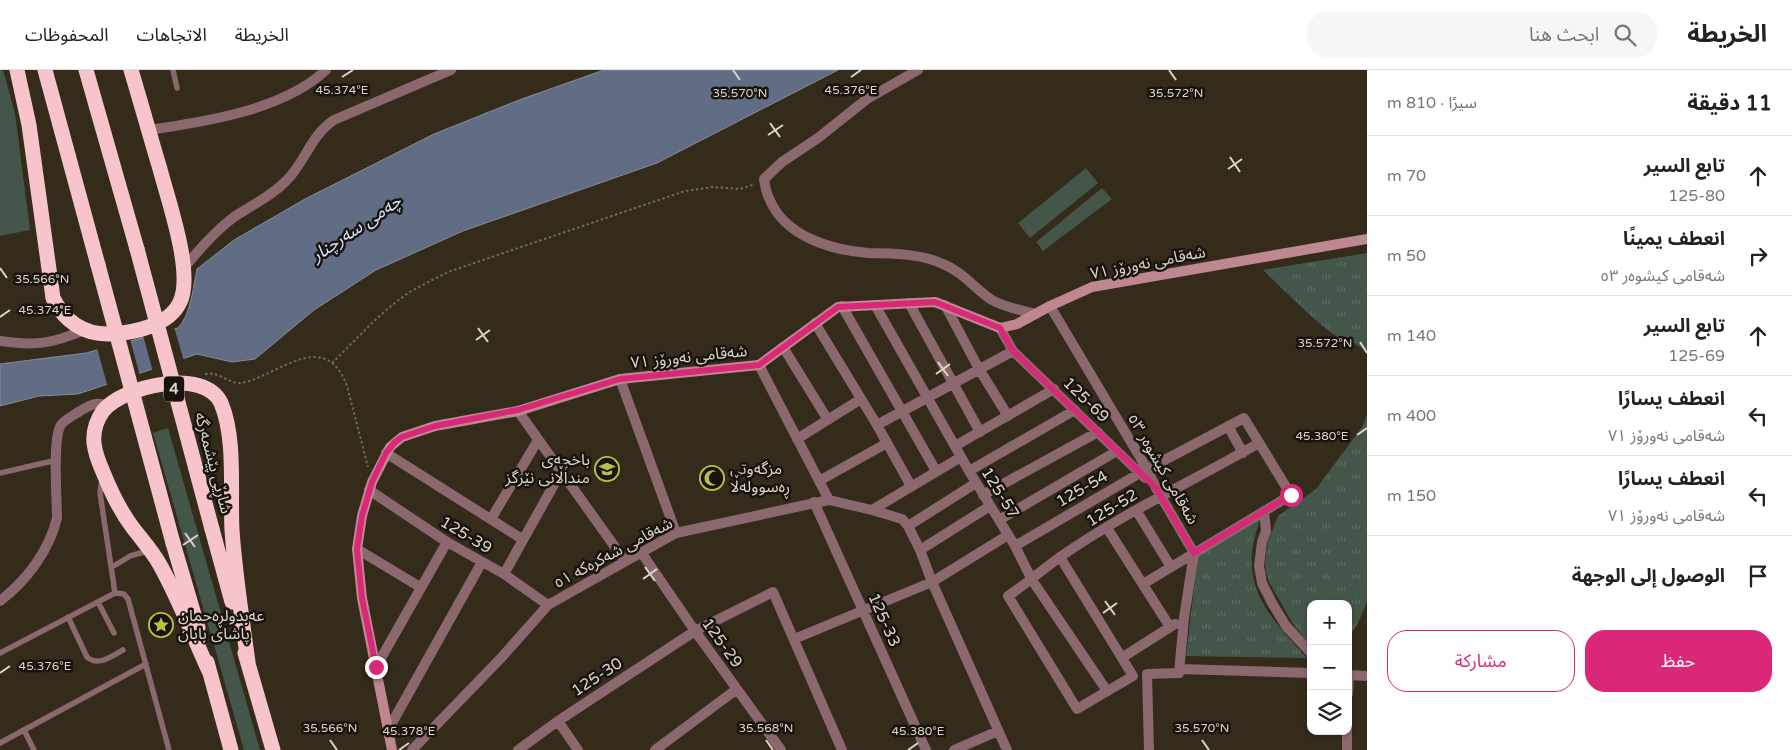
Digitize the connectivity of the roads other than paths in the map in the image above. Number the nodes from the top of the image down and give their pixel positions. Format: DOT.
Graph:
graph roads {
  1 [pos="17,70"];
  2 [pos="45,70"];
  3 [pos="86,70"];
  4 [pos="131,70"];
  5 [pos="173,70"];
  6 [pos="326,70"];
  7 [pos="451,70"];
  8 [pos="918,70"];
  9 [pos="177,88"];
  10 [pos="149,130"];
  11 [pos="1367,239"];
  12 [pos="183,269"];
  13 [pos="909,303"];
  14 [pos="875,305"];
  15 [pos="842,306"];
  16 [pos="945,306"];
  17 [pos="1050,306"];
  18 [pos="1036,314"];
  19 [pos="815,323"];
  20 [pos="1000,328"];
  21 [pos="84,330"];
  22 [pos="0,341"];
  23 [pos="783,346"];
  24 [pos="1013,351"];
  25 [pos="759,365"];
  26 [pos="979,369"];
  27 [pos="620,379"];
  28 [pos="953,383"];
  29 [pos="1054,389"];
  30 [pos="927,397"];
  31 [pos="861,400"];
  32 [pos="109,406"];
  33 [pos="518,410"];
  34 [pos="1075,410"];
  35 [pos="902,411"];
  36 [pos="1008,416"];
  37 [pos="828,420"];
  38 [pos="877,425"];
  39 [pos="1228,426"];
  40 [pos="980,432"];
  41 [pos="1098,432"];
  42 [pos="797,439"];
  43 [pos="538,440"];
  44 [pos="887,443"];
  45 [pos="1259,443"];
  46 [pos="955,446"];
  47 [pos="1117,451"];
  48 [pos="386,453"];
  49 [pos="1243,453"];
  50 [pos="961,457"];
  51 [pos="57,460"];
  52 [pos="936,471"];
  53 [pos="969,471"];
  54 [pos="1144,471"];
  55 [pos="561,472"];
  56 [pos="0,473"];
  57 [pos="105,477"];
  58 [pos="819,481"];
  59 [pos="976,483"];
  60 [pos="370,486"];
  61 [pos="911,486"];
  62 [pos="1158,492"];
  63 [pos="983,495"];
  64 [pos="829,500"];
  65 [pos="814,502"];
  66 [pos="990,506"];
  67 [pos="872,510"];
  68 [pos="1136,510"];
  69 [pos="1264,511"];
  70 [pos="491,519"];
  71 [pos="999,520"];
  72 [pos="908,526"];
  73 [pos="1107,528"];
  74 [pos="676,533"];
  75 [pos="1008,535"];
  76 [pos="522,539"];
  77 [pos="447,542"];
  78 [pos="1015,546"];
  79 [pos="357,549"];
  80 [pos="151,550"];
  81 [pos="920,550"];
  82 [pos="642,552"];
  83 [pos="1194,553"];
  84 [pos="1060,557"];
  85 [pos="625,561"];
  86 [pos="482,562"];
  87 [pos="112,567"];
  88 [pos="1171,567"];
  89 [pos="504,574"];
  90 [pos="1032,580"];
  91 [pos="932,582"];
  92 [pos="1143,584"];
  93 [pos="420,587"];
  94 [pos="115,593"];
  95 [pos="0,601"];
  96 [pos="98,602"];
  97 [pos="548,605"];
  98 [pos="862,609"];
  99 [pos="68,617"];
  100 [pos="1184,618"];
  101 [pos="1170,627"];
  102 [pos="695,631"];
  103 [pos="114,633"];
  104 [pos="794,639"];
  105 [pos="124,650"];
  106 [pos="1307,650"];
  107 [pos="0,653"];
  108 [pos="1122,657"];
  109 [pos="248,662"];
  110 [pos="146,664"];
  111 [pos="376,667"];
  112 [pos="1180,669"];
  113 [pos="209,671"];
  114 [pos="1307,673"];
  115 [pos="1352,675"];
  116 [pos="1133,676"];
  117 [pos="1367,676"];
  118 [pos="1147,682"];
  119 [pos="737,690"];
  120 [pos="1107,691"];
  121 [pos="558,721"];
  122 [pos="24,730"];
  123 [pos="388,730"];
  124 [pos="998,730"];
  125 [pos="1347,735"];
  126 [pos="0,743"];
  127 [pos="661,748"];
  128 [pos="34,750"];
  129 [pos="169,750"];
  130 [pos="231,750"];
  131 [pos="273,750"];
  132 [pos="392,750"];
  133 [pos="412,750"];
  134 [pos="518,750"];
  135 [pos="578,750"];
  136 [pos="781,750"];
  137 [pos="842,750"];
  138 [pos="926,750"];
  139 [pos="954,750"];
  140 [pos="1007,750"];
  141 [pos="1149,750"];
  142 [pos="1347,750"];
  1 -- 21 [label="highway"];
  2 -- 113 [label="highway, bridge"];
  3 -- 109 [label="highway, شاڕێی پێشمەرگە / 4, bridge"];
  4 -- 10 [label="highway"];
  5 -- 9 [label="lane"];
  6 -- 10 [label="street"];
  7 -- 12 [label="street"];
  8 -- 18 [label="street"];
  10 -- 12 [label="highway"];
  11 -- 17 [label="street, شەقامی نەورۆز ٧١"];
  12 -- 21 [label="highway"];
  13 -- 14 [label="street, شەقامی نەورۆز ٧١"];
  13 -- 16 [label="street, شەقامی نەورۆز ٧١"];
  13 -- 28 [label="street"];
  14 -- 15 [label="street, شەقامی نەورۆز ٧١"];
  14 -- 30 [label="street, 125-57"];
  15 -- 19 [label="street, شەقامی نەورۆز ٧١"];
  15 -- 35 [label="street"];
  16 -- 20 [label="street, شەقامی نەورۆز ٧١"];
  16 -- 26 [label="street"];
  17 -- 18 [label="street, شەقامی نەورۆز ٧١"];
  17 -- 54 [label="street, شەقامی کیشوەر ٥٣"];
  18 -- 20 [label="street, شەقامی نەورۆز ٧١"];
  19 -- 23 [label="street, شەقامی نەورۆز ٧١"];
  19 -- 31 [label="street"];
  20 -- 24 [label="street, 125-69"];
  21 -- 22 [label="street"];
  23 -- 25 [label="street, شەقامی نەورۆز ٧١"];
  23 -- 37 [label="street"];
  24 -- 26 [label="street"];
  24 -- 29 [label="street, 125-69"];
  25 -- 27 [label="street, شەقامی نەورۆز ٧١"];
  25 -- 42 [label="street"];
  26 -- 28 [label="street"];
  26 -- 36 [label="street"];
  27 -- 33 [label="street, شەقامی نەورۆز ٧١"];
  27 -- 74 [label="street"];
  28 -- 30 [label="street"];
  28 -- 40 [label="street"];
  29 -- 34 [label="street, 125-69"];
  29 -- 36 [label="street"];
  30 -- 35 [label="street"];
  30 -- 46 [label="street, 125-57"];
  31 -- 37 [label="street"];
  31 -- 38 [label="street"];
  32 -- 51 [label="street"];
  32 -- 57 [label="highway"];
  32 -- 109 [label="highway"];
  33 -- 43 [label="street"];
  33 -- 48 [label="street, شەقامی نەورۆز ٧١"];
  34 -- 41 [label="street, 125-69"];
  34 -- 53 [label="street"];
  35 -- 38 [label="street"];
  35 -- 52 [label="street"];
  36 -- 40 [label="street"];
  37 -- 42 [label="street"];
  38 -- 44 [label="street"];
  39 -- 45 [label="street, 125-54"];
  39 -- 49 [label="street"];
  39 -- 54 [label="street, 125-54"];
  40 -- 46 [label="street"];
  41 -- 47 [label="street, 125-69"];
  41 -- 63 [label="street"];
  42 -- 58 [label="street"];
  43 -- 55 [label="street"];
  43 -- 70 [label="street"];
  44 -- 58 [label="street"];
  44 -- 61 [label="street"];
  45 -- 49 [label="street, 125-52"];
  45 -- 69 [label="street"];
  46 -- 50 [label="street, 125-57"];
  47 -- 54 [label="street, 125-69"];
  47 -- 71 [label="street"];
  48 -- 60 [label="street, شەقامی نەورۆز ٧١"];
  48 -- 70 [label="street"];
  49 -- 62 [label="street, 125-52"];
  50 -- 52 [label="street"];
  50 -- 53 [label="street, 125-57"];
  51 -- 56 [label="lane"];
  51 -- 95 [label="street"];
  52 -- 61 [label="street"];
  53 -- 59 [label="street, 125-57"];
  54 -- 62 [label="street, 125-69"];
  54 -- 78 [label="street, 125-54"];
  55 -- 76 [label="street"];
  55 -- 85 [label="street"];
  57 -- 80 [label="highway"];
  57 -- 87 [label="lane"];
  58 -- 64 [label="street"];
  59 -- 63 [label="street, 125-57"];
  59 -- 72 [label="street"];
  60 -- 77 [label="street, 125-39"];
  60 -- 79 [label="street, شەقامی نەورۆز ٧١"];
  61 -- 67 [label="street"];
  62 -- 68 [label="street, 125-52"];
  62 -- 83 [label="street, شەقامی کیشوەر ٥٣"];
  63 -- 66 [label="street, 125-57"];
  64 -- 65 [label="street, شەقامی شەکرەکە ٥١"];
  64 -- 67 [label="street, شەقامی شەکرەکە ٥١"];
  65 -- 74 [label="street, شەقامی شەکرەکە ٥١"];
  65 -- 98 [label="street, 125-33"];
  66 -- 71 [label="street, 125-57"];
  66 -- 81 [label="street"];
  67 -- 72 [label="street, شەقامی شەکرەکە ٥١"];
  68 -- 73 [label="street, 125-52"];
  68 -- 88 [label="street"];
  69 -- 83 [label="street"];
  69 -- 106 [label="street"];
  70 -- 76 [label="street"];
  71 -- 75 [label="street, 125-57"];
  72 -- 81 [label="street"];
  73 -- 84 [label="street, 125-52"];
  73 -- 92 [label="street"];
  74 -- 82 [label="street, شەقامی شەکرەکە ٥١"];
  75 -- 78 [label="street, 125-57"];
  75 -- 91 [label="street"];
  76 -- 89 [label="street"];
  77 -- 86 [label="street, 125-39"];
  77 -- 93 [label="street"];
  78 -- 90 [label="street, 125-57"];
  79 -- 93 [label="street"];
  79 -- 111 [label="street, شەقامی نەورۆز ٧١"];
  80 -- 87 [label="lane"];
  80 -- 113 [label="highway"];
  81 -- 91 [label="street"];
  82 -- 85 [label="street, شەقامی شەکرەکە ٥١"];
  82 -- 102 [label="street, 125-29"];
  83 -- 88 [label="street"];
  83 -- 100 [label="street"];
  84 -- 90 [label="street, 125-52"];
  84 -- 108 [label="street"];
  85 -- 97 [label="street, شەقامی شەکرەکە ٥١"];
  86 -- 89 [label="street, 125-39"];
  86 -- 123 [label="street"];
  87 -- 94 [label="lane"];
  88 -- 92 [label="street"];
  89 -- 97 [label="street, 125-39"];
  90 -- 120 [label="street, 125-57"];
  90 -- 120 [label="street, 125-52"];
  91 -- 98 [label="street"];
  91 -- 124 [label="street"];
  92 -- 101 [label="street"];
  93 -- 111 [label="street"];
  94 -- 96 [label="lane"];
  94 -- 110 [label="lane"];
  96 -- 99 [label="lane"];
  96 -- 103 [label="lane"];
  97 -- 133 [label="street, شەقامی شەکرەکە ٥١"];
  98 -- 104 [label="street"];
  98 -- 138 [label="street, 125-33"];
  99 -- 105 [label="lane"];
  99 -- 107 [label="lane"];
  100 -- 101 [label="street"];
  100 -- 112 [label="street"];
  101 -- 108 [label="street"];
  102 -- 104 [label="street, 125-30"];
  102 -- 119 [label="street, 125-29"];
  102 -- 121 [label="street, 125-30"];
  104 -- 137 [label="street"];
  108 -- 116 [label="street"];
  109 -- 131 [label="highway, شاڕێی پێشمەرگە / 4"];
  110 -- 122 [label="lane"];
  110 -- 129 [label="lane"];
  111 -- 123 [label="street, شەقامی نەورۆز ٧١"];
  112 -- 114 [label="street"];
  112 -- 118 [label="street"];
  113 -- 130 [label="highway"];
  115 -- 117 [label="street"];
  116 -- 118 [label="street"];
  116 -- 120 [label="street"];
  118 -- 141 [label="street"];
  119 -- 127 [label="street"];
  119 -- 136 [label="street, 125-29"];
  121 -- 134 [label="street, 125-30"];
  121 -- 135 [label="street"];
  122 -- 126 [label="lane"];
  122 -- 128 [label="lane"];
  123 -- 132 [label="street, شەقامی نەورۆز ٧١"];
  124 -- 139 [label="street"];
  124 -- 140 [label="street"];
  125 -- 142 [label="street"];
}
